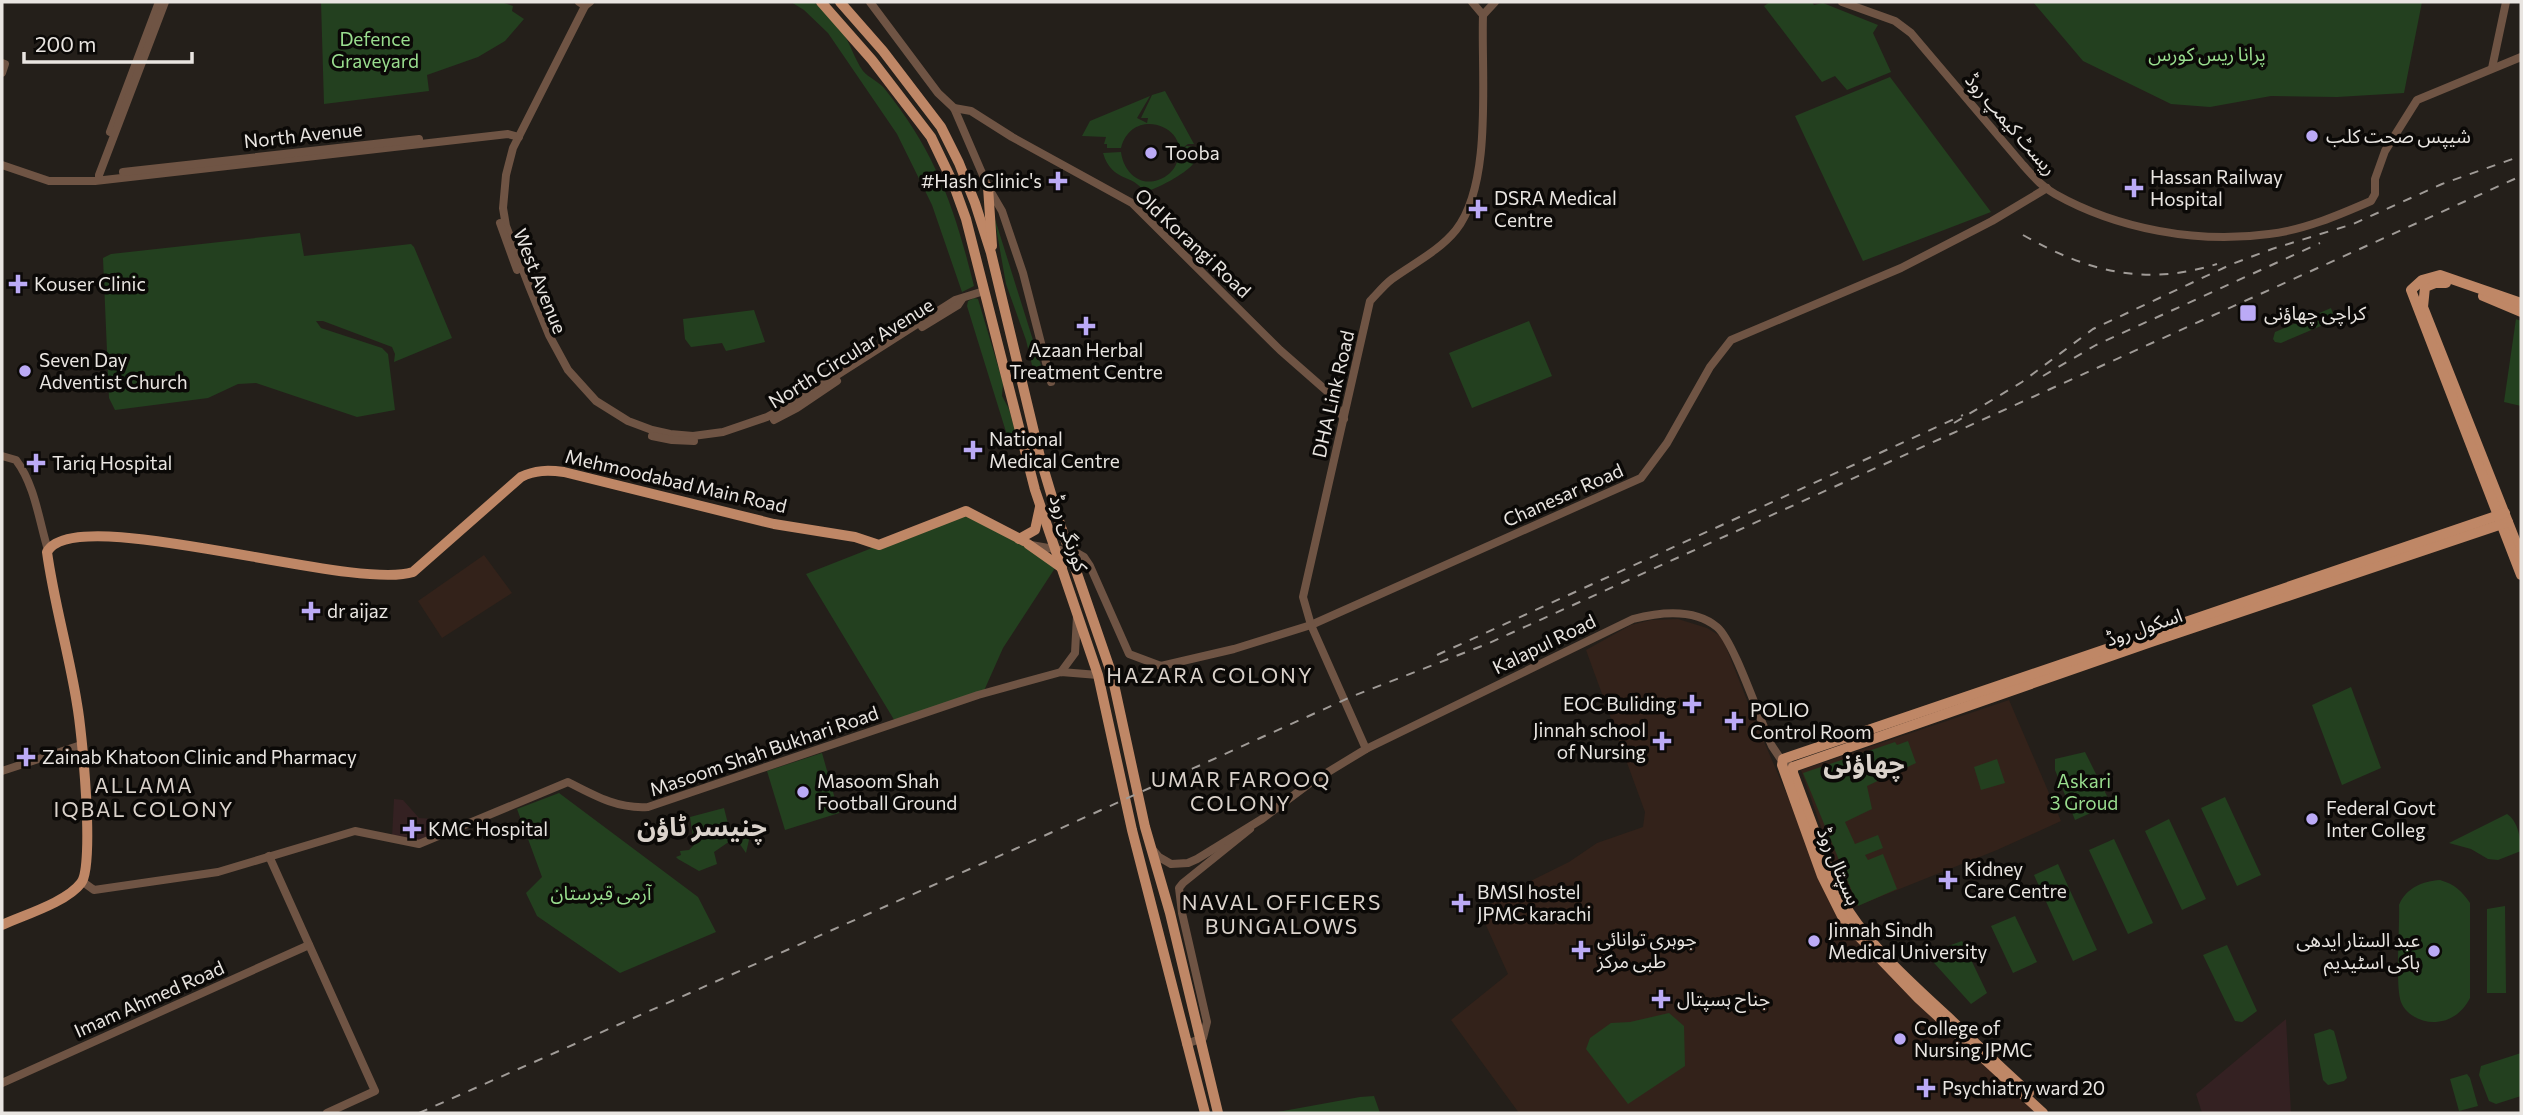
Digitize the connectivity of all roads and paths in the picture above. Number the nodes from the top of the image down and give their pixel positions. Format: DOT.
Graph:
graph roads {
  1 [pos="159,2"];
  2 [pos="165,2"];
  3 [pos="821,2"];
  4 [pos="840,2"];
  5 [pos="870,2"];
  6 [pos="1472,2"];
  7 [pos="1496,2"];
  8 [pos="1842,2"];
  9 [pos="2506,2"];
  10 [pos="583,3"];
  11 [pos="1483,15"];
  12 [pos="2521,57"];
  13 [pos="2492,68"];
  14 [pos="954,108"];
  15 [pos="971,111"];
  16 [pos="959,122"];
  17 [pos="518,133"];
  18 [pos="2,165"];
  19 [pos="95,178"];
  20 [pos="988,187"];
  21 [pos="2047,188"];
  22 [pos="991,253"];
  23 [pos="2420,287"];
  24 [pos="984,291"];
  25 [pos="2521,303"];
  26 [pos="2521,312"];
  27 [pos="1051,382"];
  28 [pos="595,403"];
  29 [pos="1344,419"];
  30 [pos="2,456"];
  31 [pos="1041,504"];
  32 [pos="2503,519"];
  33 [pos="1024,541"];
  34 [pos="48,550"];
  35 [pos="1055,551"];
  36 [pos="1069,552"];
  37 [pos="2521,555"];
  38 [pos="1062,569"];
  39 [pos="2521,575"];
  40 [pos="1077,614"];
  41 [pos="1311,625"];
  42 [pos="1061,672"];
  43 [pos="1098,676"];
  44 [pos="2005,689"];
  45 [pos="81,746"];
  46 [pos="1366,749"];
  47 [pos="1782,760"];
  48 [pos="1793,767"];
  49 [pos="2,771"];
  50 [pos="1254,824"];
  51 [pos="1149,842"];
  52 [pos="269,856"];
  53 [pos="83,882"];
  54 [pos="2,925"];
  55 [pos="309,945"];
  56 [pos="1200,1040"];
  57 [pos="1186,1044"];
  58 [pos="2,1083"];
  59 [pos="327,1113"];
  60 [pos="1205,1113"];
  61 [pos="1218,1113"];
  62 [pos="2043,1113"];
  63 [pos="2054,1113"];
  1 -- 19 [label="street"];
  2 -- 19 [label="street"];
  3 -- 24 [label="main road, کورنگی روڈ"];
  4 -- 22 [label="main road, کورنگی روڈ"];
  5 -- 14 [label="street"];
  6 -- 11 [label="street"];
  7 -- 11 [label="street"];
  8 -- 21 [label="street, ریسٹ کیمپ روڈ"];
  9 -- 13 [label="street"];
  10 -- 17 [label="street, West Avenue"];
  11 -- 29 [label="street, DHA Link Road"];
  12 -- 13 [label="street"];
  13 -- 21 [label="street, ریسٹ کیمپ روڈ"];
  14 -- 15 [label="street, Old Korangi Road"];
  14 -- 16 [label="street"];
  15 -- 16 [label="street"];
  15 -- 29 [label="street, Old Korangi Road"];
  16 -- 20 [label="street"];
  17 -- 19 [label="street, North Avenue"];
  17 -- 28 [label="street, West Avenue"];
  17 -- 28 [label="street, West Avenue"];
  18 -- 19 [label="street, North Avenue"];
  20 -- 22 [label="main road"];
  20 -- 27 [label="street"];
  21 -- 41 [label="street, Chanesar Road"];
  22 -- 36 [label="main road, کورنگی روڈ"];
  23 -- 25 [label="main road"];
  23 -- 26 [label="main road"];
  23 -- 32 [label="main road"];
  24 -- 28 [label="street, North Circular Avenue"];
  24 -- 31 [label="main road, کورنگی روڈ"];
  29 -- 41 [label="street, DHA Link Road"];
  30 -- 34 [label="street"];
  31 -- 33 [label="main road"];
  31 -- 35 [label="main road, کورنگی روڈ"];
  32 -- 37 [label="main road"];
  32 -- 39 [label="main road"];
  32 -- 44 [label="main road, اسکول روڈ"];
  33 -- 34 [label="main road, Mehmoodabad Main Road"];
  33 -- 35 [label="street"];
  33 -- 38 [label="main road, Mehmoodabad Main Road"];
  34 -- 45 [label="main road"];
  35 -- 36 [label="street"];
  35 -- 38 [label="main road, کورنگی روڈ"];
  36 -- 41 [label="street, Chanesar Road"];
  36 -- 51 [label="main road, کورنگی روڈ"];
  38 -- 40 [label="main road, کورنگی روڈ"];
  40 -- 42 [label="street"];
  40 -- 43 [label="main road, کورنگی روڈ"];
  41 -- 46 [label="street, DHA Link Road"];
  42 -- 43 [label="street, Masoom Shah Bukhari Road"];
  42 -- 52 [label="street, Masoom Shah Bukhari Road"];
  43 -- 57 [label="main road, کورنگی روڈ"];
  44 -- 47 [label="main road, اسکول روڈ"];
  44 -- 48 [label="main road, اسکول روڈ"];
  45 -- 49 [label="street"];
  45 -- 53 [label="main road"];
  46 -- 47 [label="street, Kalapul Road"];
  46 -- 50 [label="street, Kalapul Road"];
  47 -- 48 [label="street, Kalapul Road"];
  47 -- 62 [label="main road, ہسپتال روڈ"];
  48 -- 63 [label="main road, ہسپتال روڈ"];
  50 -- 51 [label="street"];
  50 -- 56 [label="street"];
  51 -- 56 [label="main road, کورنگی روڈ"];
  52 -- 53 [label="street, Masoom Shah Bukhari Road"];
  52 -- 55 [label="street"];
  53 -- 54 [label="main road"];
  55 -- 58 [label="street, Imam Ahmed Road"];
  55 -- 59 [label="street"];
  56 -- 57 [label="street"];
  56 -- 61 [label="main road, کورنگی روڈ"];
  57 -- 60 [label="main road, کورنگی روڈ"];
}
